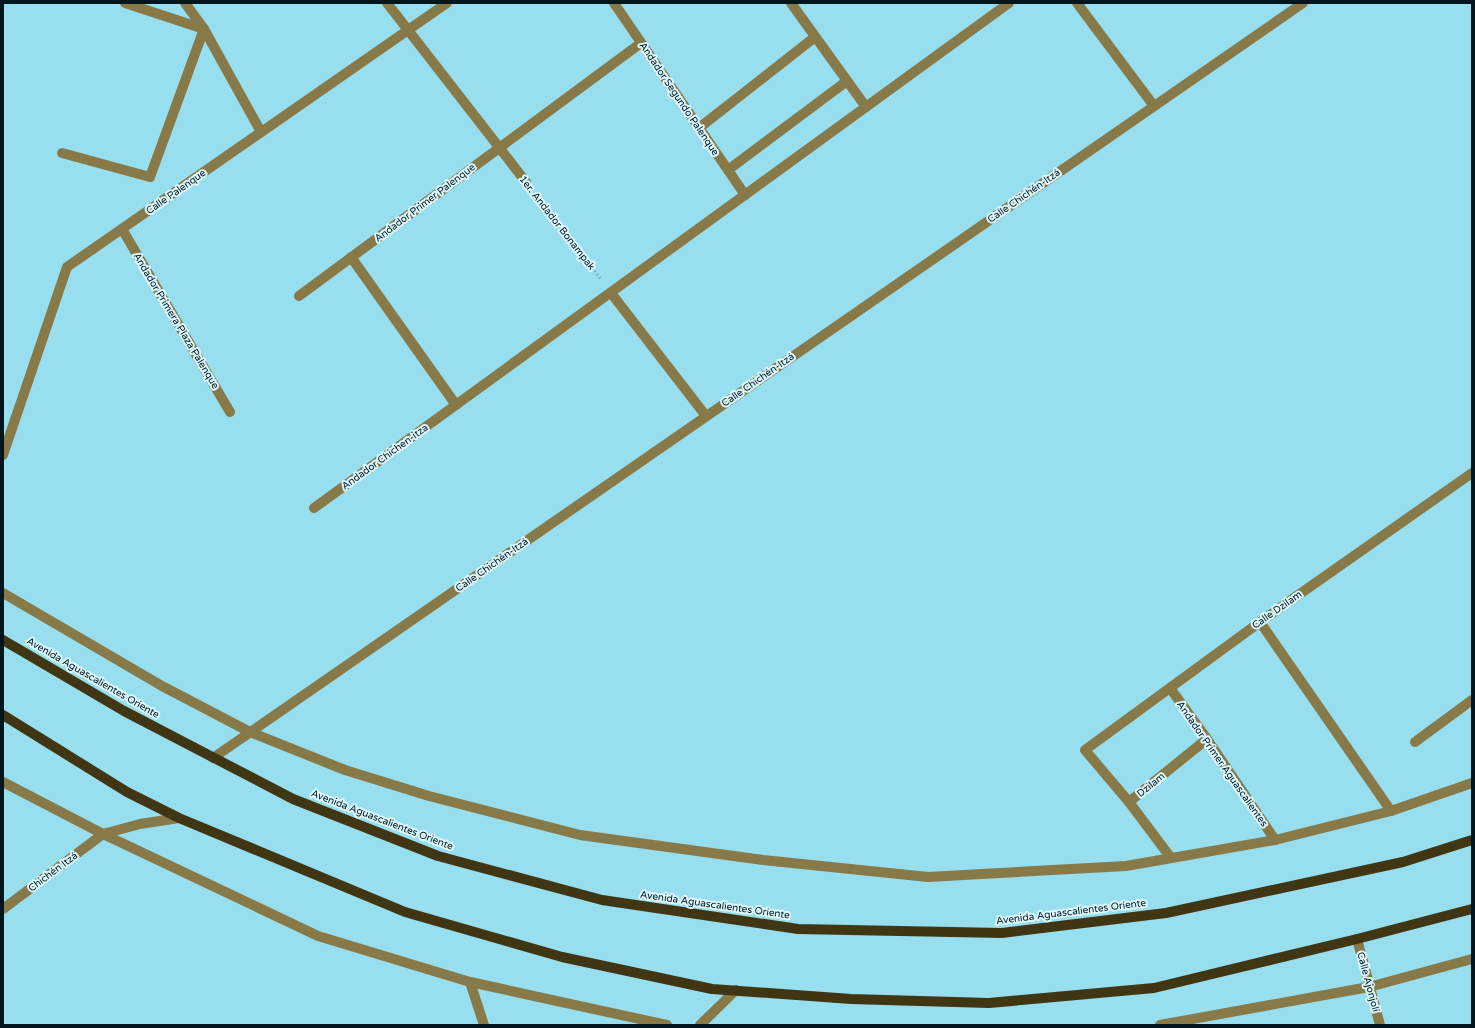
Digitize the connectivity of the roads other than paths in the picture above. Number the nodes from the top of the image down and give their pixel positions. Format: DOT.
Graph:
graph roads {
  1 [pos="125,3"];
  2 [pos="185,3"];
  3 [pos="387,3"];
  4 [pos="447,3"];
  5 [pos="614,3"];
  6 [pos="791,3"];
  7 [pos="1009,3"];
  8 [pos="1077,3"];
  9 [pos="1303,3"];
  10 [pos="204,29"];
  11 [pos="408,30"];
  12 [pos="815,37"];
  13 [pos="641,42"];
  14 [pos="847,80"];
  15 [pos="1154,106"];
  16 [pos="866,107"];
  17 [pos="698,128"];
  18 [pos="261,132"];
  19 [pos="499,148"];
  20 [pos="62,154"];
  21 [pos="728,170"];
  22 [pos="526,182"];
  23 [pos="745,195"];
  24 [pos="122,229"];
  25 [pos="351,258"];
  26 [pos="611,293"];
  27 [pos="299,296"];
  28 [pos="456,405"];
  29 [pos="230,412"];
  30 [pos="706,416"];
  31 [pos="3,455"];
  32 [pos="1472,473"];
  33 [pos="314,508"];
  34 [pos="3,593"];
  35 [pos="1260,622"];
  36 [pos="3,640"];
  37 [pos="1170,688"];
  38 [pos="1472,700"];
  39 [pos="3,716"];
  40 [pos="250,732"];
  41 [pos="1207,739"];
  42 [pos="1416,742"];
  43 [pos="1085,750"];
  44 [pos="213,758"];
  45 [pos="3,782"];
  46 [pos="1472,783"];
  47 [pos="1129,802"];
  48 [pos="1392,811"];
  49 [pos="179,818"];
  50 [pos="103,834"];
  51 [pos="1275,840"];
  52 [pos="1472,840"];
  53 [pos="1171,858"];
  54 [pos="3,909"];
  55 [pos="1472,909"];
  56 [pos="1357,940"];
  57 [pos="1472,958"];
  58 [pos="470,982"];
  59 [pos="1370,987"];
  60 [pos="736,990"];
  61 [pos="484,1025"];
  62 [pos="667,1025"];
  63 [pos="700,1025"];
  64 [pos="1160,1025"];
  65 [pos="1380,1025"];
  1 -- 10 [label="street"];
  2 -- 10 [label="street"];
  3 -- 11 [label="street, 1er. Andador Bonampak"];
  4 -- 11 [label="street, Calle Palenque"];
  5 -- 13 [label="street, Andador Segundo Palenque"];
  6 -- 12 [label="street"];
  7 -- 16 [label="street"];
  8 -- 15 [label="street"];
  9 -- 15 [label="street, Calle Chichén-Itzá"];
  10 -- 18 [label="street"];
  10 -- 20 [label="street"];
  11 -- 18 [label="street, Calle Palenque"];
  11 -- 19 [label="street, 1er. Andador Bonampak"];
  12 -- 14 [label="street"];
  12 -- 17 [label="street"];
  13 -- 17 [label="street, Andador Segundo Palenque"];
  13 -- 19 [label="street, Andador Primer Palenque"];
  14 -- 16 [label="street"];
  14 -- 21 [label="street"];
  15 -- 30 [label="street, Calle Chichén-Itzá"];
  16 -- 23 [label="street"];
  17 -- 21 [label="street, Andador Segundo Palenque"];
  18 -- 24 [label="street, Calle Palenque"];
  19 -- 22 [label="street, 1er. Andador Bonampak"];
  19 -- 25 [label="street, Andador Primer Palenque"];
  21 -- 23 [label="street, Andador Segundo Palenque"];
  23 -- 26 [label="street"];
  24 -- 29 [label="street, Andador Primera Plaza Palenque"];
  24 -- 31 [label="street, Calle Palenque"];
  25 -- 27 [label="street, Andador Primer Palenque"];
  25 -- 28 [label="street"];
  26 -- 28 [label="street"];
  26 -- 30 [label="street"];
  28 -- 33 [label="street, Andador Chichen-itza"];
  30 -- 40 [label="street, Calle Chichén-Itzá"];
  32 -- 35 [label="street, Calle Dzilam"];
  34 -- 40 [label="street"];
  35 -- 37 [label="street, Calle Dzilam"];
  35 -- 48 [label="street"];
  36 -- 44 [label="main road, Avenida Aguascalientes Oriente"];
  37 -- 41 [label="street, Andador Primer Aguascalientes"];
  37 -- 43 [label="street, Calle Dzilam"];
  38 -- 42 [label="street"];
  39 -- 49 [label="main road"];
  40 -- 44 [label="street, Calle Chichén-Itzá"];
  40 -- 53 [label="street"];
  41 -- 47 [label="street, Dzilam"];
  41 -- 51 [label="street, Andador Primer Aguascalientes"];
  43 -- 47 [label="street, Dzilam"];
  44 -- 52 [label="main road, Avenida Aguascalientes Oriente"];
  45 -- 50 [label="street"];
  46 -- 48 [label="street"];
  47 -- 53 [label="street"];
  48 -- 51 [label="street"];
  49 -- 50 [label="street"];
  49 -- 60 [label="main road"];
  50 -- 54 [label="street, Chichén Itzá"];
  50 -- 58 [label="street"];
  51 -- 53 [label="street"];
  55 -- 56 [label="main road"];
  56 -- 59 [label="street, Calle Ajonjolí"];
  56 -- 60 [label="main road"];
  57 -- 59 [label="street"];
  58 -- 61 [label="street"];
  58 -- 62 [label="street"];
  59 -- 64 [label="street"];
  59 -- 65 [label="street, Calle Ajonjolí"];
  60 -- 63 [label="street"];
}
